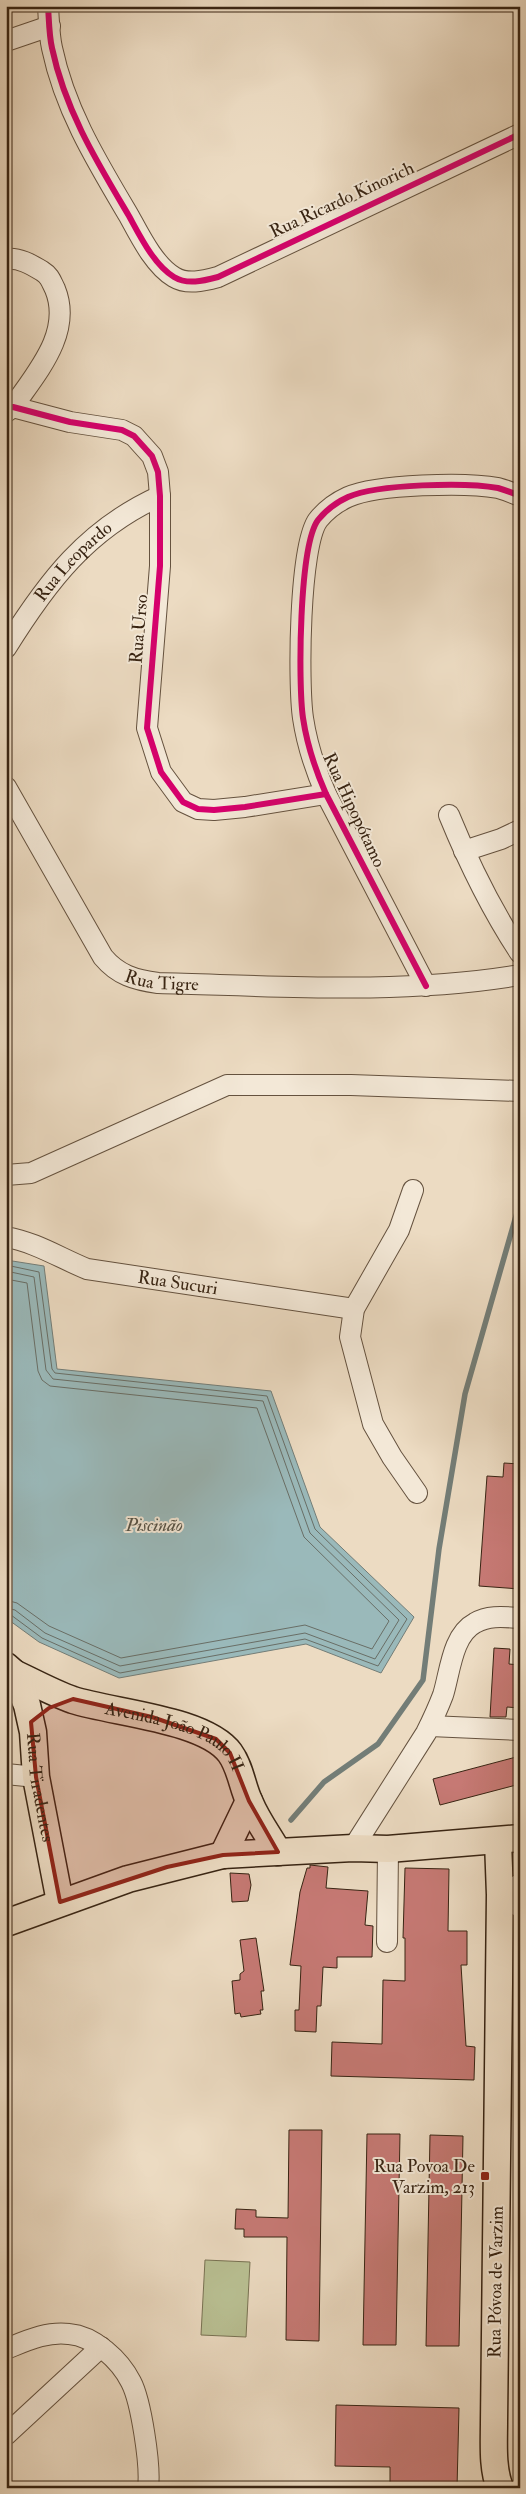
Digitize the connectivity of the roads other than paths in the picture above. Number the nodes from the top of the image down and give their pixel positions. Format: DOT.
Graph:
graph roads {
  1 [pos="49,16"];
  2 [pos="6,41"];
  3 [pos="520,134"];
  4 [pos="6,259"];
  5 [pos="10,409"];
  6 [pos="160,496"];
  7 [pos="520,496"];
  8 [pos="6,648"];
  9 [pos="6,787"];
  10 [pos="326,794"];
  11 [pos="449,815"];
  12 [pos="520,830"];
  13 [pos="464,851"];
  14 [pos="520,953"];
  15 [pos="520,975"];
  16 [pos="426,986"];
  17 [pos="520,1091"];
  18 [pos="6,1175"];
  19 [pos="413,1190"];
  20 [pos="6,1237"];
  21 [pos="354,1310"];
  22 [pos="417,1492"];
  23 [pos="520,1618"];
  24 [pos="10,1670"];
  25 [pos="73,1699"];
  26 [pos="31,1722"];
  27 [pos="430,1726"];
  28 [pos="520,1730"];
  29 [pos="6,1774"];
  30 [pos="36,1777"];
  31 [pos="249,1801"];
  32 [pos="509,1839"];
  33 [pos="353,1848"];
  34 [pos="388,1849"];
  35 [pos="278,1852"];
  36 [pos="223,1854"];
  37 [pos="513,1895"];
  38 [pos="60,1902"];
  39 [pos="6,1923"];
  40 [pos="387,1942"];
  41 [pos="100,2347"];
  42 [pos="6,2349"];
  43 [pos="6,2435"];
  44 [pos="148,2488"];
  45 [pos="500,2488"];
  1 -- 2 [label="street"];
  1 -- 3 [label="street, Rua Ricardo Kinorich"];
  4 -- 5 [label="street"];
  5 -- 6 [label="street, Rua Urso"];
  6 -- 8 [label="street, Rua Leopardo"];
  6 -- 10 [label="street, Rua Urso"];
  7 -- 10 [label="street, Rua Hipopótamo"];
  9 -- 16 [label="street, Rua Tigre"];
  10 -- 16 [label="street, Rua Hipopótamo"];
  11 -- 13 [label="street"];
  12 -- 13 [label="street"];
  13 -- 14 [label="street"];
  15 -- 16 [label="street, Rua Tigre"];
  17 -- 18 [label="street"];
  19 -- 21 [label="street"];
  20 -- 21 [label="street, Rua Sucuri"];
  21 -- 22 [label="street"];
  23 -- 27 [label="street"];
  24 -- 25 [label="main road, Avenida João Paulo II"];
  24 -- 26 [label="main road, Rua Tiradentes"];
  25 -- 26 [label="main road"];
  25 -- 31 [label="main road, Avenida João Paulo II"];
  26 -- 30 [label="main road, Rua Tiradentes"];
  27 -- 28 [label="street"];
  27 -- 33 [label="street"];
  29 -- 30 [label="street"];
  30 -- 38 [label="main road, Rua Tiradentes"];
  31 -- 35 [label="main road, Avenida João Paulo II"];
  31 -- 36 [label="main road, Avenida João Paulo II"];
  32 -- 34 [label="main road"];
  32 -- 37 [label="main road, Rua Póvoa de Varzim"];
  33 -- 34 [label="main road"];
  33 -- 35 [label="main road"];
  34 -- 40 [label="street"];
  35 -- 36 [label="main road"];
  36 -- 38 [label="main road"];
  37 -- 45 [label="main road, Rua Póvoa de Varzim"];
  38 -- 39 [label="main road"];
  41 -- 42 [label="street"];
  41 -- 43 [label="street"];
  41 -- 44 [label="street"];
}
